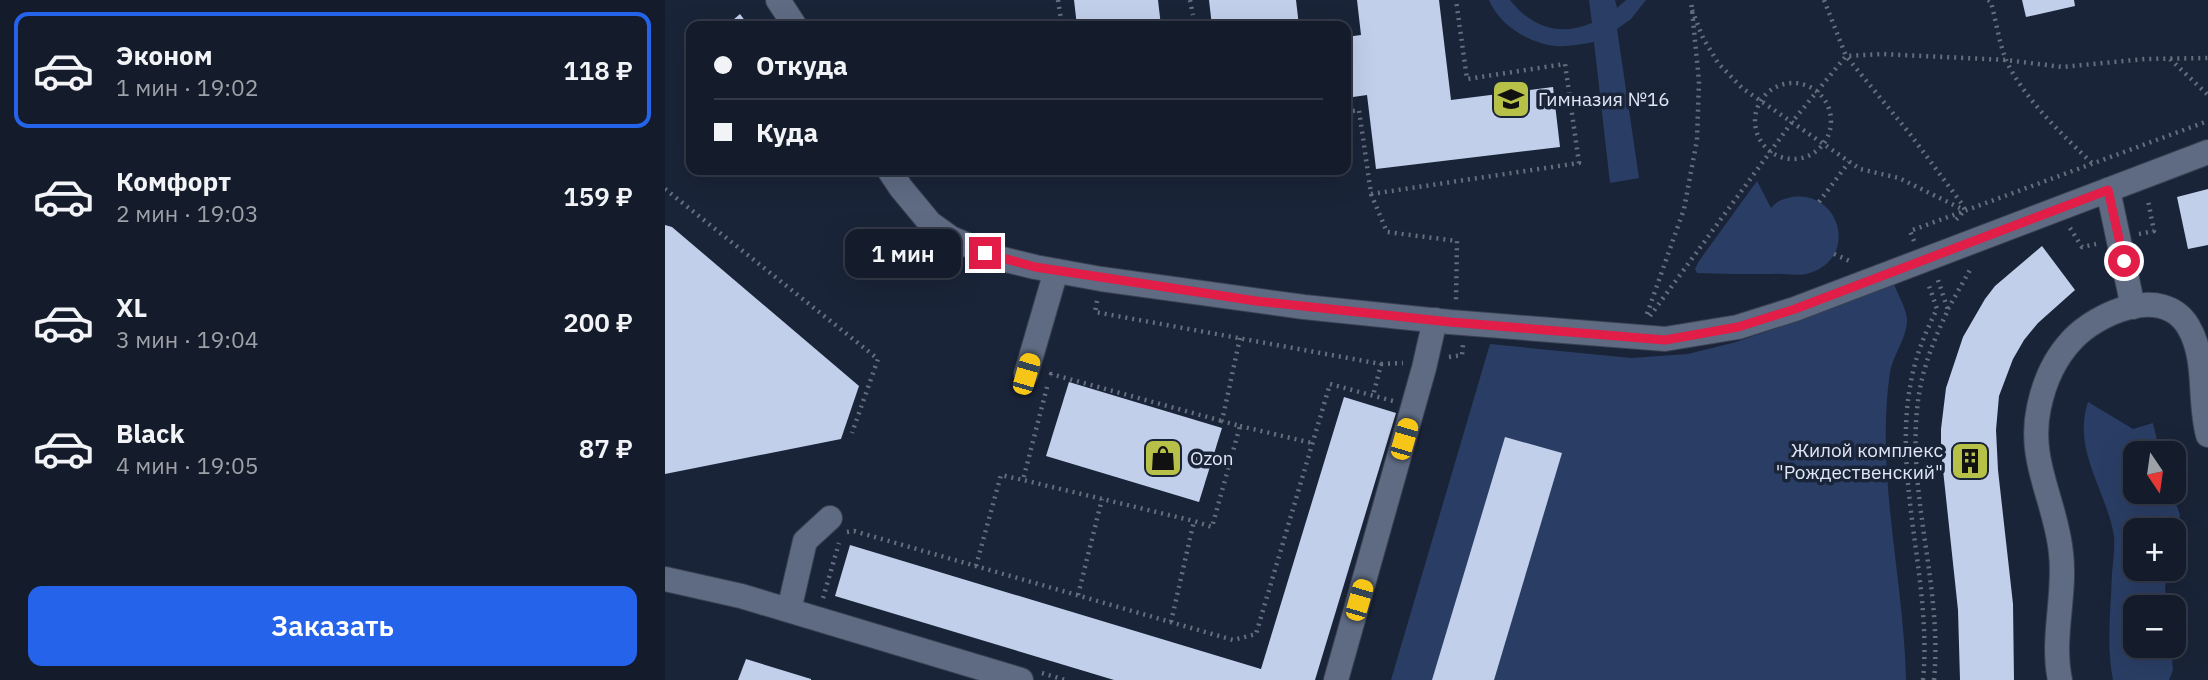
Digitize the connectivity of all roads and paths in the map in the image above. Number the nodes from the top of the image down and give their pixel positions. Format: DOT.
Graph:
graph roads {
  1 [pos="778,0"];
  2 [pos="1058,0"];
  3 [pos="1190,0"];
  4 [pos="1456,0"];
  5 [pos="1691,0"];
  6 [pos="1824,0"];
  7 [pos="1988,0"];
  8 [pos="1692,10"];
  9 [pos="1193,15"];
  10 [pos="792,21"];
  11 [pos="1061,21"];
  12 [pos="1846,56"];
  13 [pos="2169,58"];
  14 [pos="2208,58"];
  15 [pos="2006,60"];
  16 [pos="1818,92"];
  17 [pos="2208,95"];
  18 [pos="1761,100"];
  19 [pos="1351,111"];
  20 [pos="2208,121"];
  21 [pos="1792,122"];
  22 [pos="1824,143"];
  23 [pos="1770,152"];
  24 [pos="2208,152"];
  25 [pos="1849,162"];
  26 [pos="2092,163"];
  27 [pos="892,175"];
  28 [pos="665,189"];
  29 [pos="2108,190"];
  30 [pos="1371,194"];
  31 [pos="2146,194"];
  32 [pos="1819,202"];
  33 [pos="1965,210"];
  34 [pos="2066,222"];
  35 [pos="1961,225"];
  36 [pos="2119,239"];
  37 [pos="1917,252"];
  38 [pos="1834,254"];
  39 [pos="1977,261"];
  40 [pos="1847,268"];
  41 [pos="1056,271"];
  42 [pos="1456,305"];
  43 [pos="2133,307"];
  44 [pos="1948,310"];
  45 [pos="1094,312"];
  46 [pos="1435,320"];
  47 [pos="1645,322"];
  48 [pos="1655,322"];
  49 [pos="1240,338"];
  50 [pos="1026,374"];
  51 [pos="1373,396"];
  52 [pos="1397,402"];
  53 [pos="1222,421"];
  54 [pos="1240,426"];
  55 [pos="852,433"];
  56 [pos="2208,435"];
  57 [pos="1313,443"];
  58 [pos="1023,480"];
  59 [pos="1102,499"];
  60 [pos="830,518"];
  61 [pos="1194,521"];
  62 [pos="976,566"];
  63 [pos="665,579"];
  64 [pos="1078,596"];
  65 [pos="828,604"];
  66 [pos="789,610"];
  67 [pos="1171,622"];
  68 [pos="1030,676"];
  69 [pos="1065,680"];
  70 [pos="1336,680"];
  71 [pos="1923,680"];
  72 [pos="1934,680"];
  73 [pos="2060,680"];
  1 -- 10 [label="street"];
  2 -- 11 [label="path"];
  3 -- 9 [label="path"];
  4 -- 30 [label="path"];
  5 -- 8 [label="path"];
  6 -- 12 [label="path"];
  7 -- 15 [label="path"];
  8 -- 18 [label="path"];
  8 -- 47 [label="path"];
  12 -- 15 [label="path"];
  12 -- 16 [label="path"];
  12 -- 33 [label="path"];
  13 -- 14 [label="path"];
  13 -- 15 [label="path"];
  13 -- 17 [label="path"];
  15 -- 26 [label="path"];
  16 -- 18 [label="path"];
  16 -- 21 [label="path"];
  16 -- 22 [label="path"];
  18 -- 21 [label="path"];
  18 -- 23 [label="path"];
  19 -- 30 [label="path"];
  20 -- 26 [label="path"];
  21 -- 22 [label="path"];
  21 -- 23 [label="path"];
  22 -- 23 [label="path"];
  22 -- 25 [label="path"];
  23 -- 47 [label="path"];
  24 -- 29 [label="street"];
  25 -- 32 [label="path"];
  25 -- 33 [label="path"];
  26 -- 33 [label="path"];
  27 -- 41 [label="street"];
  28 -- 55 [label="path"];
  29 -- 36 [label="street"];
  29 -- 37 [label="street"];
  30 -- 42 [label="path"];
  31 -- 36 [label="path"];
  33 -- 35 [label="path"];
  33 -- 37 [label="path"];
  34 -- 36 [label="path"];
  36 -- 43 [label="street"];
  37 -- 44 [label="path"];
  37 -- 46 [label="street"];
  37 -- 71 [label="path"];
  38 -- 40 [label="path"];
  39 -- 44 [label="path"];
  41 -- 46 [label="street"];
  41 -- 50 [label="street"];
  43 -- 56 [label="street"];
  43 -- 73 [label="street"];
  44 -- 72 [label="path"];
  45 -- 49 [label="path"];
  46 -- 70 [label="street"];
  47 -- 48 [label="path"];
  49 -- 51 [label="path"];
  49 -- 53 [label="path"];
  51 -- 52 [label="path"];
  51 -- 57 [label="path"];
  53 -- 54 [label="path"];
  53 -- 58 [label="path"];
  54 -- 57 [label="path"];
  54 -- 61 [label="path"];
  57 -- 67 [label="path"];
  58 -- 59 [label="path"];
  58 -- 62 [label="path"];
  59 -- 61 [label="path"];
  59 -- 64 [label="path"];
  60 -- 66 [label="street"];
  61 -- 67 [label="path"];
  62 -- 64 [label="path"];
  62 -- 65 [label="path"];
  63 -- 66 [label="street"];
  64 -- 67 [label="path"];
  66 -- 68 [label="street"];
  68 -- 69 [label="path"];
}
